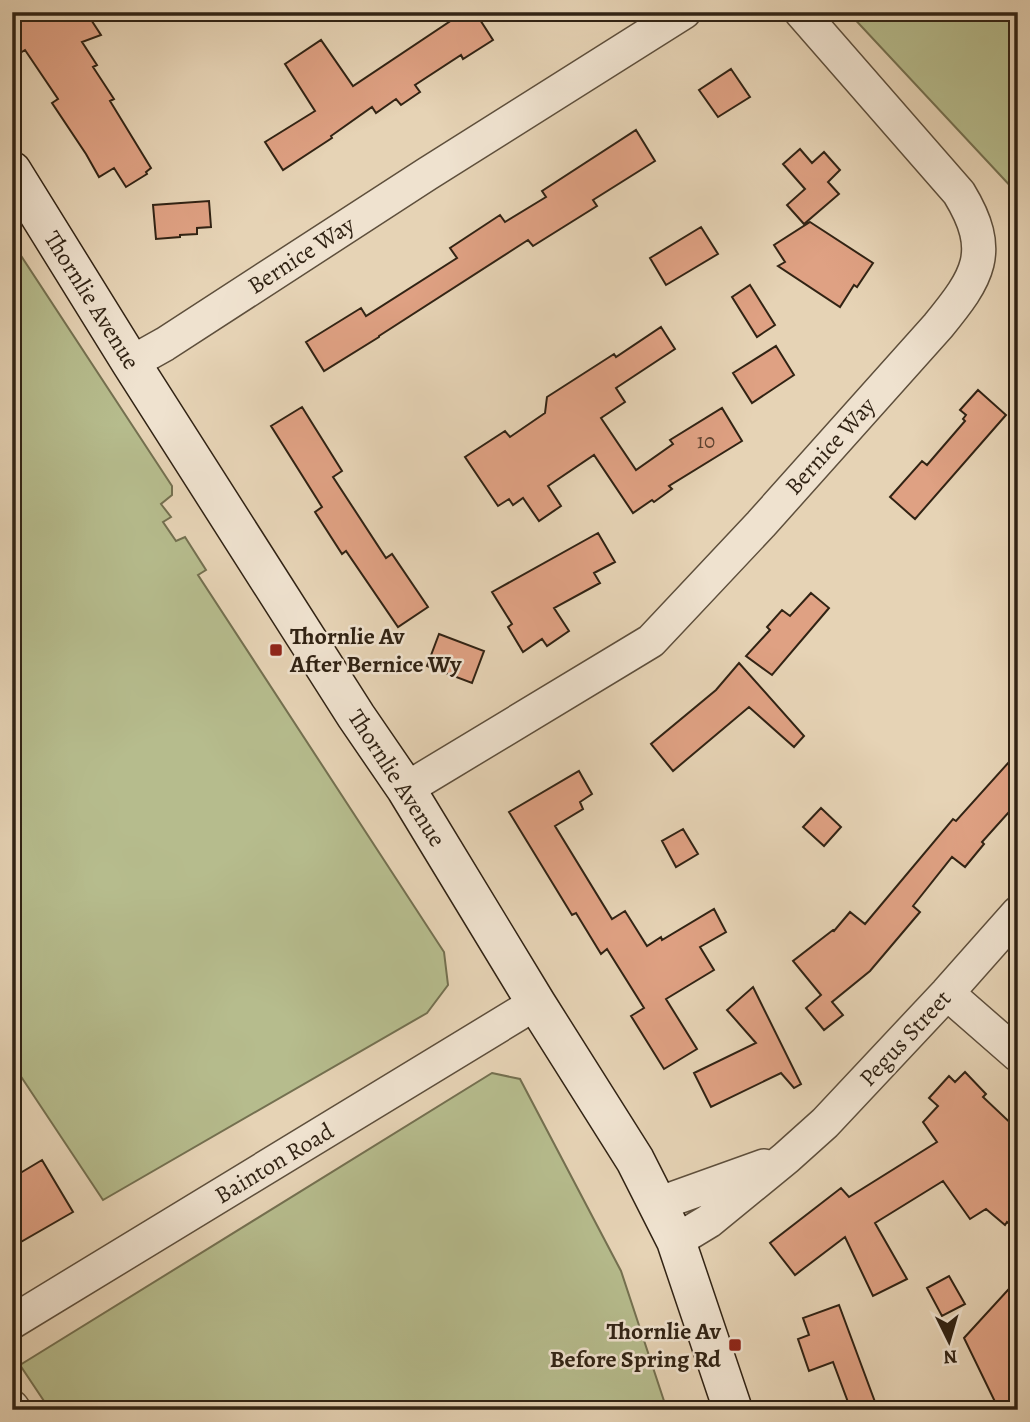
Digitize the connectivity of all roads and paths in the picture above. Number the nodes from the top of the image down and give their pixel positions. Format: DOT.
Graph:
graph roads {
  1 [pos="684,12"];
  2 [pos="802,12"];
  3 [pos="12,171"];
  4 [pos="131,363"];
  5 [pos="406,789"];
  6 [pos="1018,913"];
  7 [pos="947,993"];
  8 [pos="536,1003"];
  9 [pos="1018,1055"];
  10 [pos="786,1158"];
  11 [pos="658,1204"];
  12 [pos="676,1241"];
  13 [pos="12,1322"];
  14 [pos="733,1410"];
  1 -- 4 [label="street, Bernice Way"];
  2 -- 5 [label="street, Bernice Way"];
  3 -- 4 [label="main road, Thornlie Avenue"];
  4 -- 5 [label="main road, Thornlie Avenue"];
  5 -- 8 [label="main road, Thornlie Avenue"];
  6 -- 7 [label="street, Pegus Street"];
  7 -- 9 [label="street"];
  7 -- 10 [label="street, Pegus Street"];
  8 -- 11 [label="main road, Thornlie Avenue"];
  8 -- 13 [label="street, Bainton Road"];
  10 -- 11 [label="street, Pegus Street"];
  10 -- 12 [label="street, Pegus Street"];
  11 -- 12 [label="main road, Thornlie Avenue"];
  12 -- 14 [label="main road, Thornlie Avenue"];
}
